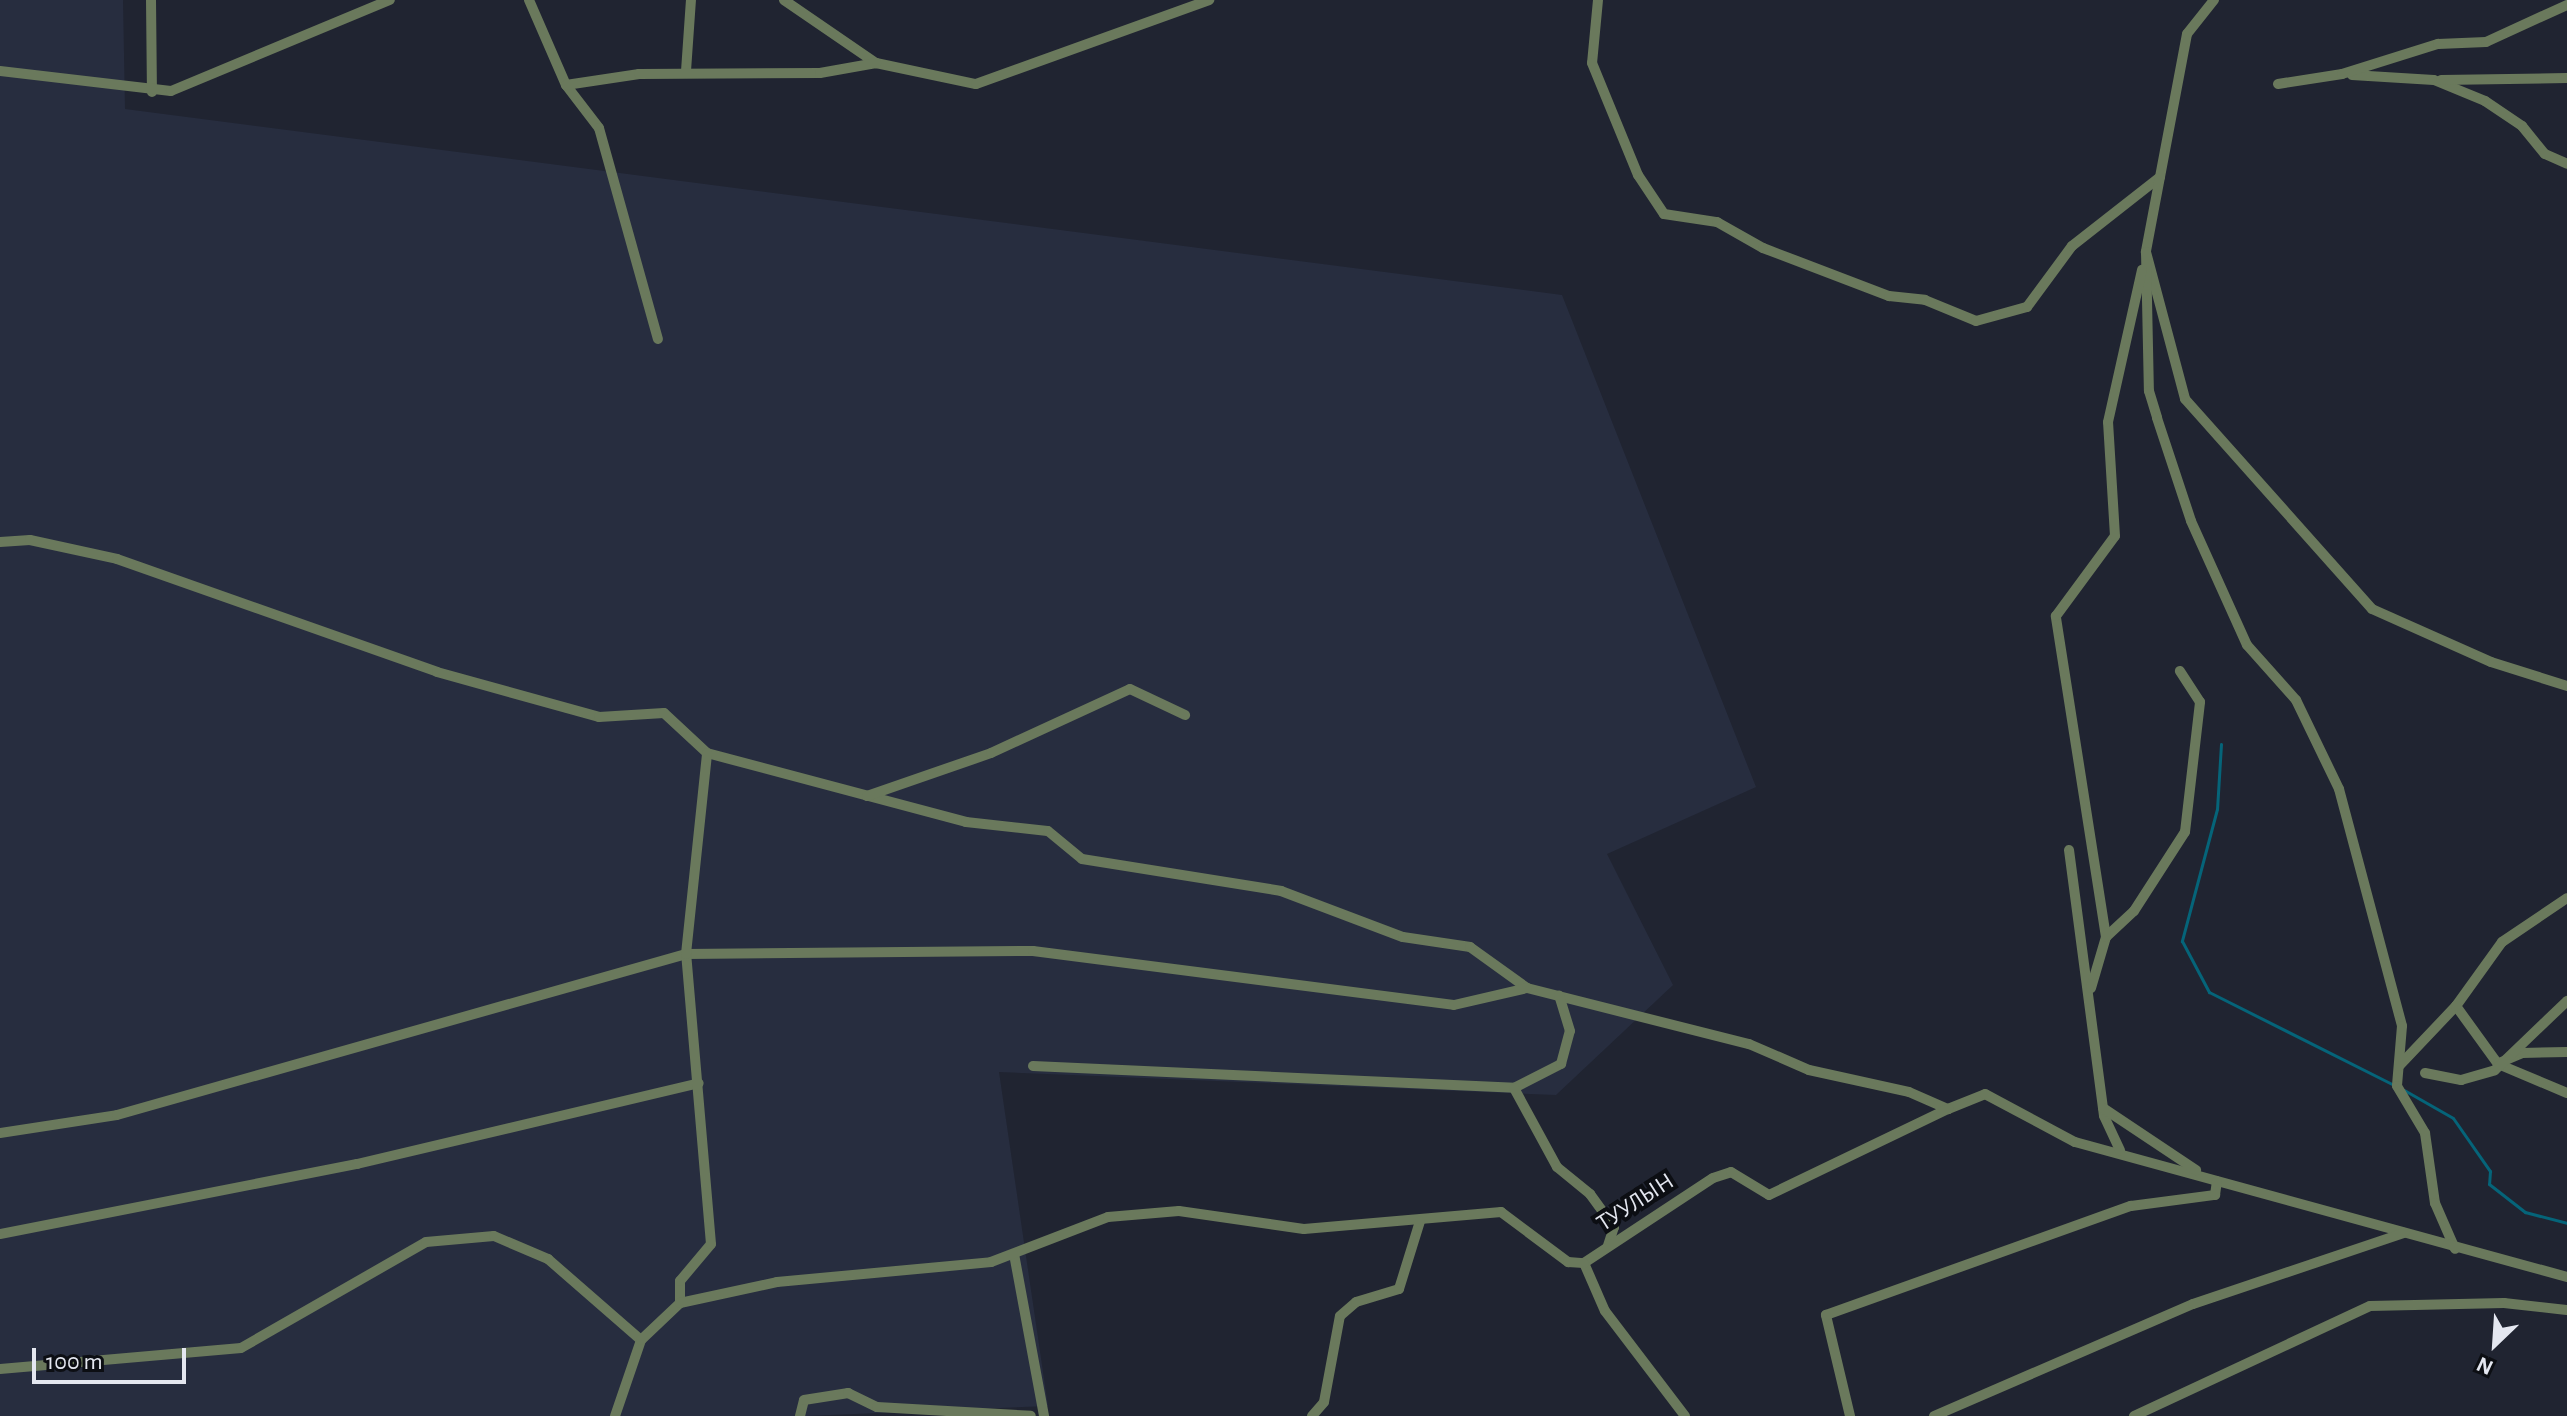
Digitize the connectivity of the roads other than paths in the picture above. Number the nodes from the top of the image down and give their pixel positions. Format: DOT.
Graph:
graph roads {
  1 [pos="151,0"];
  2 [pos="390,0"];
  3 [pos="529,0"];
  4 [pos="691,0"];
  5 [pos="784,0"];
  6 [pos="1209,0"];
  7 [pos="1598,0"];
  8 [pos="2214,0"];
  9 [pos="2567,5"];
  10 [pos="876,63"];
  11 [pos="0,71"];
  12 [pos="686,71"];
  13 [pos="2342,74"];
  14 [pos="2567,78"];
  15 [pos="2434,80"];
  16 [pos="2278,84"];
  17 [pos="566,85"];
  18 [pos="152,92"];
  19 [pos="2567,164"];
  20 [pos="2160,176"];
  21 [pos="2146,252"];
  22 [pos="658,339"];
  23 [pos="0,542"];
  24 [pos="2180,671"];
  25 [pos="2567,686"];
  26 [pos="1185,715"];
  27 [pos="707,753"];
  28 [pos="867,796"];
  29 [pos="2069,850"];
  30 [pos="2564,902"];
  31 [pos="2106,937"];
  32 [pos="686,954"];
  33 [pos="1527,988"];
  34 [pos="2091,988"];
  35 [pos="1559,996"];
  36 [pos="2567,1001"];
  37 [pos="2456,1006"];
  38 [pos="2567,1052"];
  39 [pos="2498,1064"];
  40 [pos="1033,1066"];
  41 [pos="2399,1066"];
  42 [pos="2425,1073"];
  43 [pos="699,1083"];
  44 [pos="1514,1088"];
  45 [pos="2567,1093"];
  46 [pos="2103,1108"];
  47 [pos="1948,1109"];
  48 [pos="0,1133"];
  49 [pos="2120,1151"];
  50 [pos="2204,1177"];
  51 [pos="2217,1181"];
  52 [pos="1420,1221"];
  53 [pos="2404,1233"];
  54 [pos="0,1234"];
  55 [pos="1608,1246"];
  56 [pos="2455,1249"];
  57 [pos="1014,1254"];
  58 [pos="1584,1263"];
  59 [pos="2567,1277"];
  60 [pos="680,1303"];
  61 [pos="2567,1310"];
  62 [pos="641,1340"];
  63 [pos="0,1369"];
  64 [pos="615,1416"];
  65 [pos="800,1416"];
  66 [pos="1031,1416"];
  67 [pos="1044,1416"];
  68 [pos="1312,1416"];
  69 [pos="1685,1416"];
  70 [pos="1850,1416"];
  71 [pos="1934,1416"];
  72 [pos="2134,1416"];
  1 -- 18 [label="street"];
  2 -- 18 [label="street"];
  3 -- 17 [label="street"];
  4 -- 12 [label="street"];
  5 -- 10 [label="street"];
  6 -- 10 [label="street"];
  7 -- 20 [label="street"];
  8 -- 20 [label="street"];
  9 -- 13 [label="street"];
  10 -- 12 [label="street"];
  11 -- 18 [label="street"];
  12 -- 17 [label="street"];
  13 -- 15 [label="street"];
  13 -- 16 [label="street"];
  14 -- 15 [label="street"];
  15 -- 19 [label="street"];
  17 -- 22 [label="street"];
  20 -- 21 [label="street"];
  21 -- 25 [label="street"];
  21 -- 31 [label="street"];
  21 -- 41 [label="street"];
  23 -- 27 [label="street"];
  24 -- 31 [label="street"];
  26 -- 28 [label="street"];
  27 -- 28 [label="street"];
  27 -- 32 [label="street"];
  28 -- 33 [label="street"];
  29 -- 34 [label="street"];
  30 -- 37 [label="street"];
  31 -- 34 [label="street"];
  32 -- 33 [label="street"];
  32 -- 43 [label="street"];
  32 -- 48 [label="street"];
  33 -- 35 [label="street"];
  34 -- 46 [label="street"];
  35 -- 44 [label="street"];
  35 -- 47 [label="street"];
  36 -- 39 [label="street"];
  37 -- 39 [label="street"];
  37 -- 41 [label="street"];
  38 -- 39 [label="street"];
  39 -- 42 [label="street"];
  39 -- 45 [label="street"];
  40 -- 44 [label="street"];
  41 -- 56 [label="street"];
  43 -- 54 [label="street"];
  43 -- 60 [label="street"];
  44 -- 55 [label="street"];
  46 -- 49 [label="street"];
  46 -- 50 [label="street"];
  47 -- 49 [label="street"];
  47 -- 55 [label="street, ТУУЛЫН"];
  49 -- 50 [label="street"];
  50 -- 51 [label="street"];
  51 -- 53 [label="street"];
  51 -- 70 [label="street"];
  52 -- 57 [label="street"];
  52 -- 58 [label="street"];
  52 -- 68 [label="street"];
  53 -- 56 [label="street"];
  53 -- 71 [label="street"];
  55 -- 58 [label="street, ТУУЛЫН"];
  56 -- 59 [label="street"];
  57 -- 60 [label="street"];
  57 -- 67 [label="street"];
  58 -- 69 [label="street"];
  60 -- 62 [label="street"];
  61 -- 72 [label="street"];
  62 -- 63 [label="street"];
  62 -- 64 [label="street"];
  65 -- 66 [label="street"];
}
